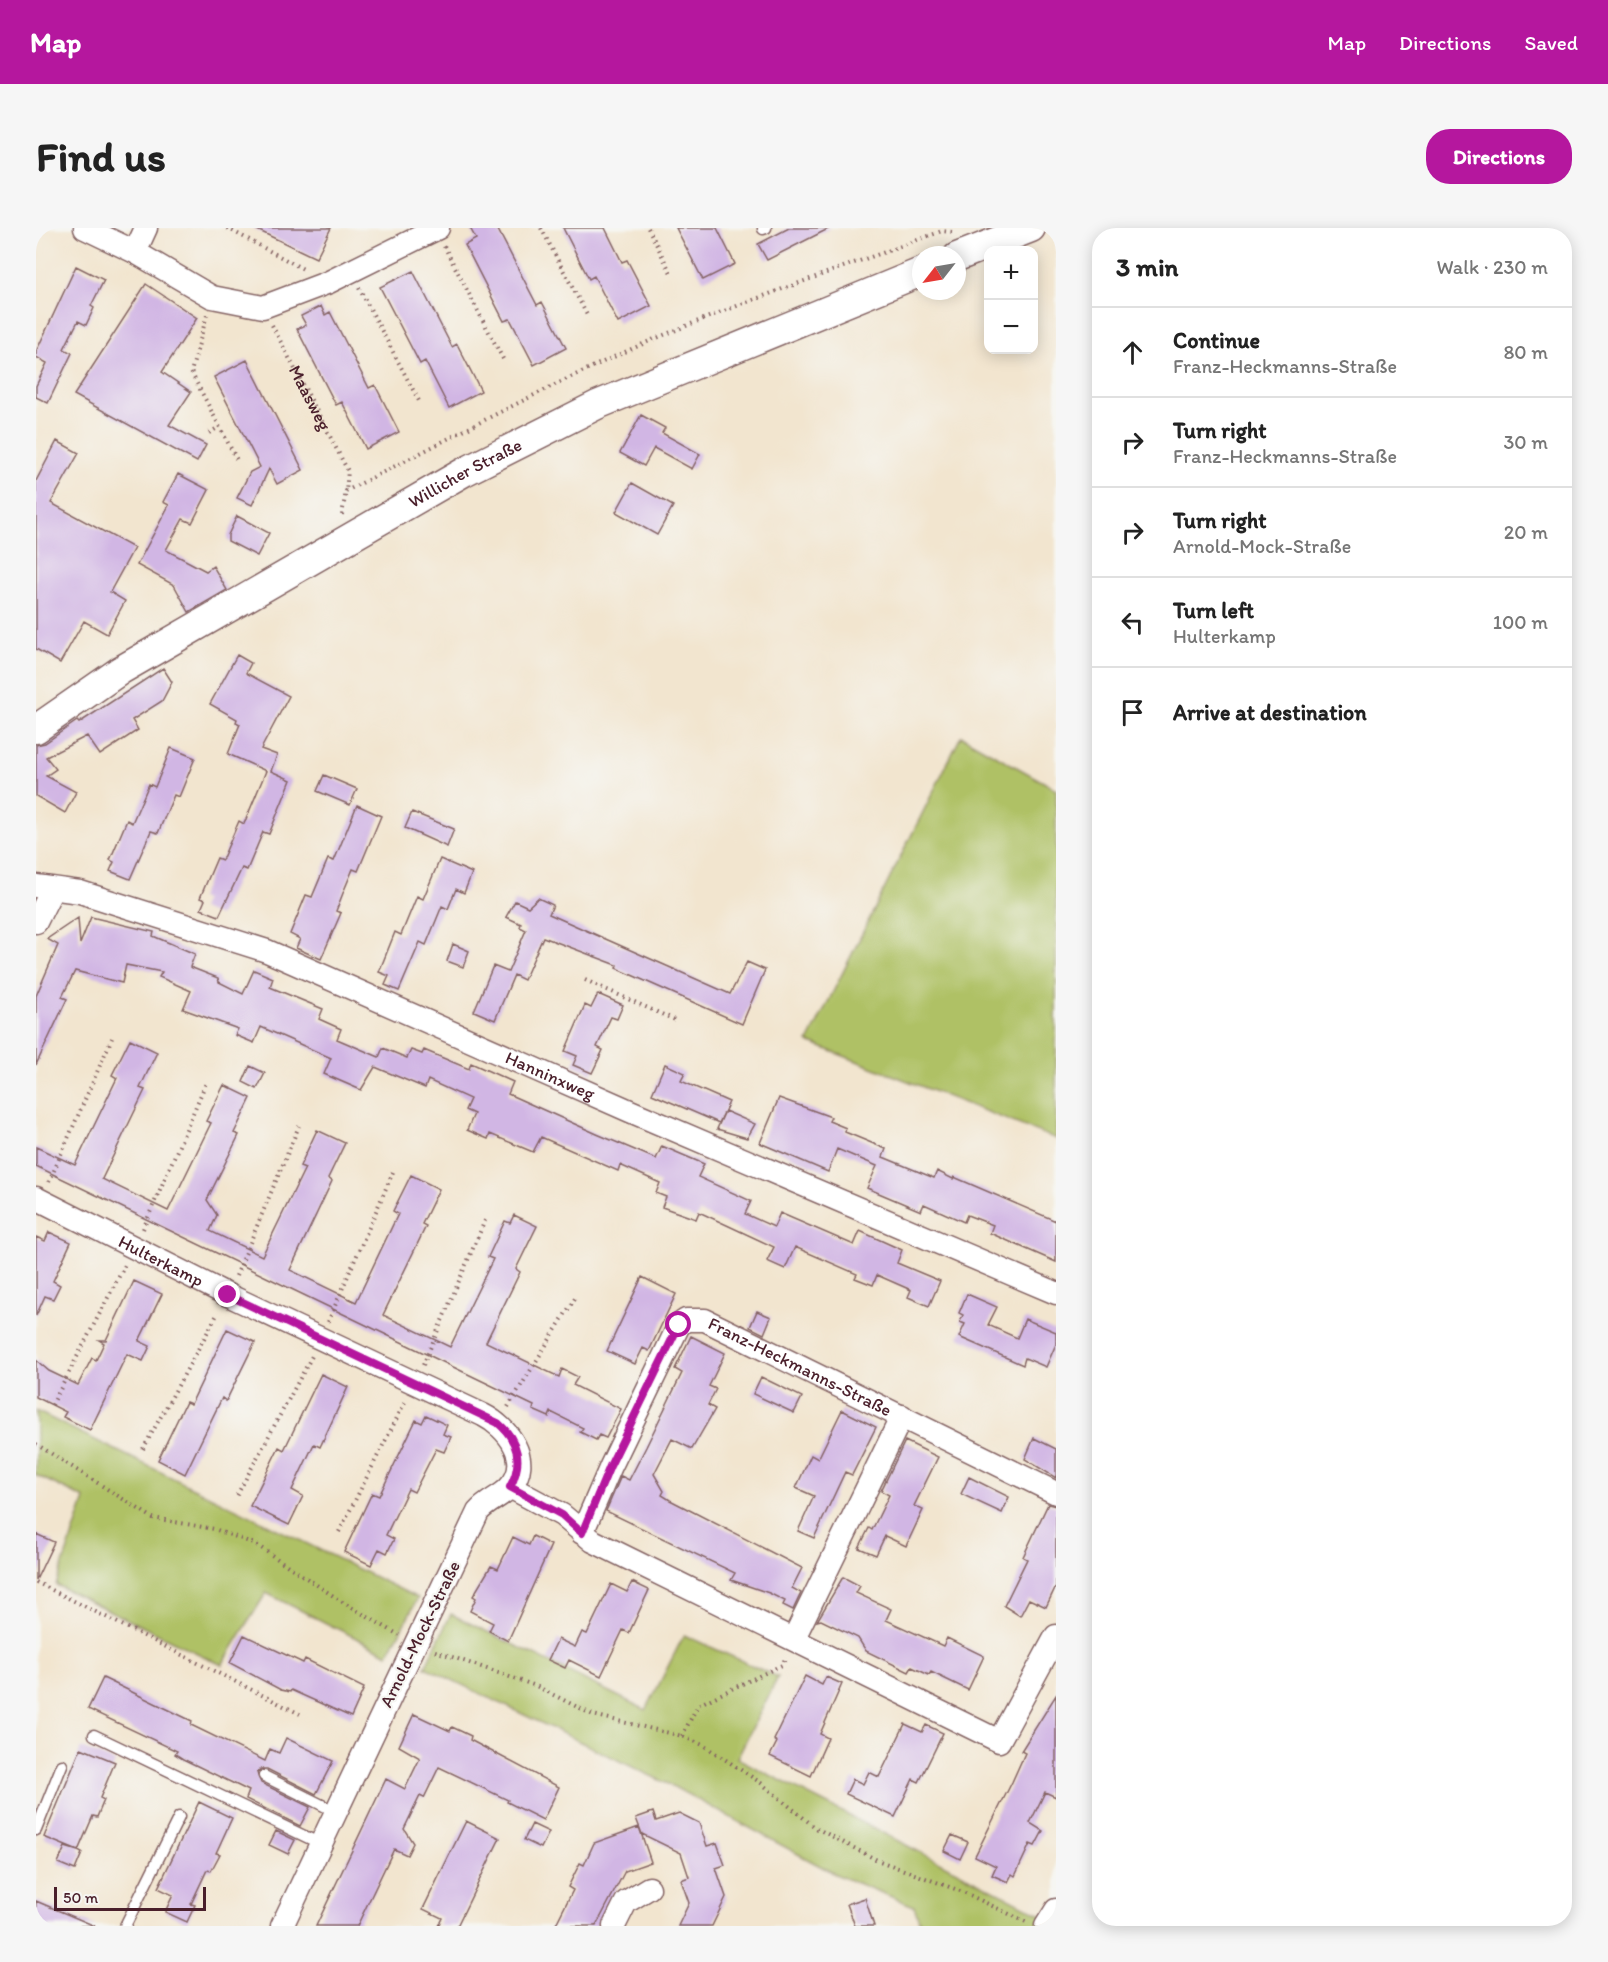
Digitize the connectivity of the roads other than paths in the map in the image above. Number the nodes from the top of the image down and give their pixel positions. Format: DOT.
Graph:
graph roads {
  1 [pos="85,228"];
  2 [pos="146,228"];
  3 [pos="437,228"];
  4 [pos="1031,228"];
  5 [pos="958,245"];
  6 [pos="135,252"];
  7 [pos="912,276"];
  8 [pos="36,729"];
  9 [pos="44,888"];
  10 [pos="36,922"];
  11 [pos="38,1200"];
  12 [pos="1056,1293"];
  13 [pos="902,1416"];
  14 [pos="510,1487"];
  15 [pos="1056,1493"];
  16 [pos="582,1533"];
  17 [pos="1056,1636"];
  18 [pos="794,1638"];
  19 [pos="1048,1668"];
  20 [pos="94,1735"];
  21 [pos="62,1765"];
  22 [pos="264,1776"];
  23 [pos="334,1811"];
  24 [pos="179,1817"];
  25 [pos="36,1830"];
  26 [pos="321,1844"];
  27 [pos="649,1888"];
  28 [pos="1056,1910"];
  29 [pos="125,1926"];
  30 [pos="282,1926"];
  31 [pos="614,1926"];
  32 [pos="1046,1926"];
  1 -- 6 [label="street"];
  2 -- 6 [label="street"];
  3 -- 6 [label="street"];
  4 -- 5 [label="street"];
  7 -- 8 [label="street, Willicher Straße"];
  9 -- 10 [label="street"];
  9 -- 12 [label="street, Hanninxweg"];
  11 -- 14 [label="street, Hulterkamp"];
  13 -- 15 [label="street, Franz-Heckmanns-Straße"];
  13 -- 16 [label="street, Franz-Heckmanns-Straße"];
  13 -- 18 [label="street, Franz-Heckmanns-Straße"];
  14 -- 16 [label="street"];
  14 -- 23 [label="street, Arnold-Mock-Straße"];
  16 -- 18 [label="street"];
  17 -- 19 [label="street"];
  18 -- 19 [label="street"];
  20 -- 26 [label="lane"];
  21 -- 25 [label="lane"];
  22 -- 23 [label="lane"];
  23 -- 26 [label="street, Arnold-Mock-Straße"];
  24 -- 29 [label="lane"];
  26 -- 30 [label="street, Arnold-Mock-Straße"];
  27 -- 31 [label="street"];
  28 -- 32 [label="street"];
}
